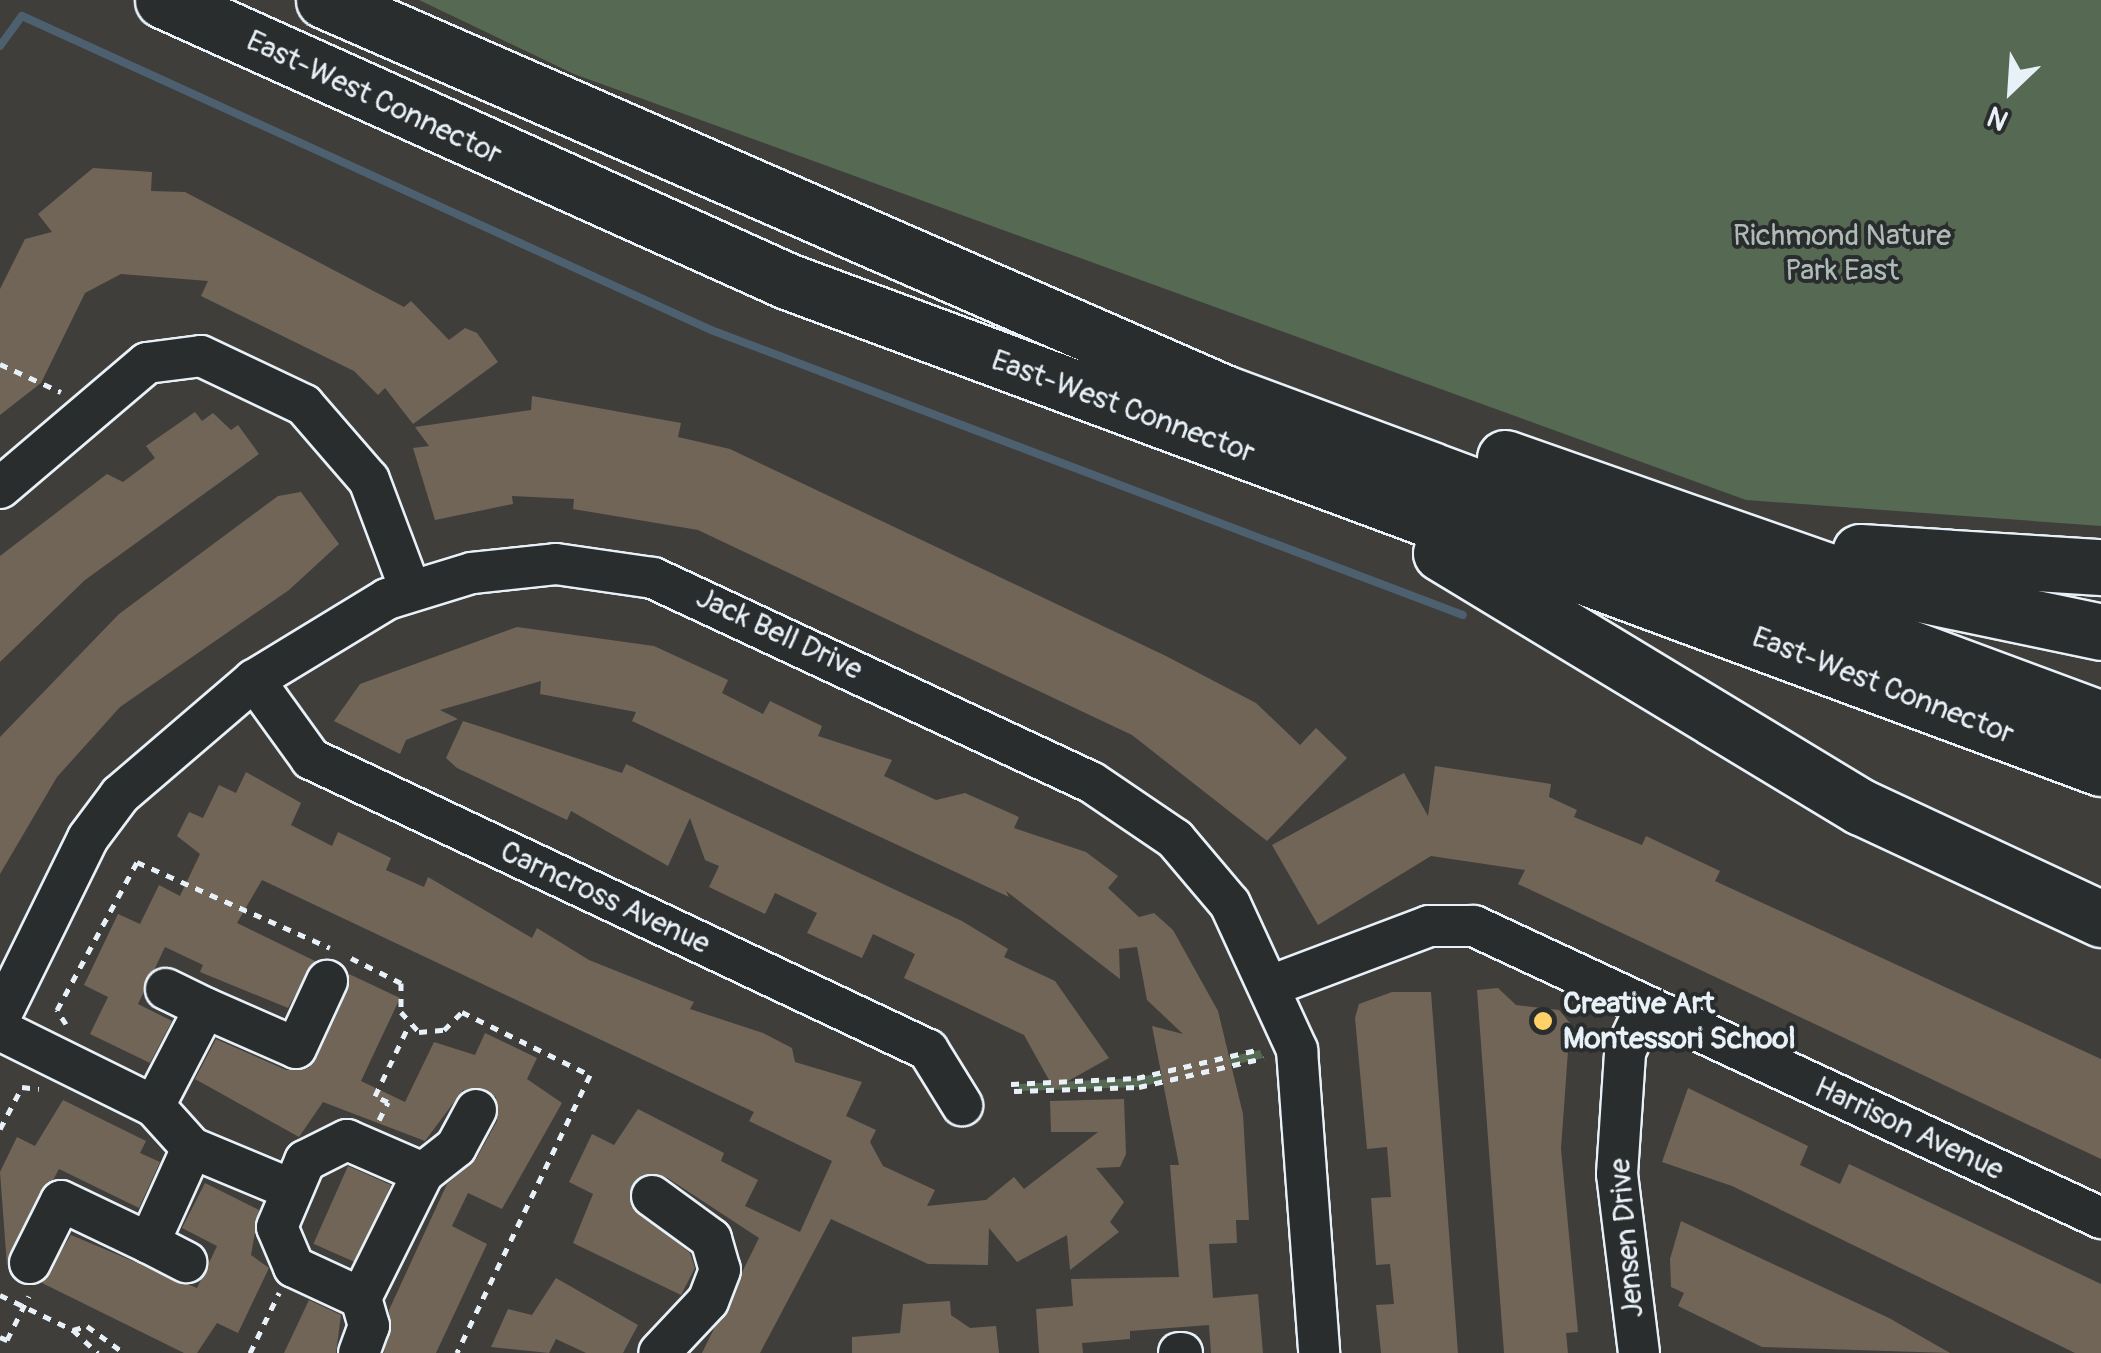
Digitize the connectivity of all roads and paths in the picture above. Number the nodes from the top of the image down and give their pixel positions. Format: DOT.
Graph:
graph roads {
  1 [pos="163,0"];
  2 [pos="324,0"];
  3 [pos="1037,305"];
  4 [pos="0,364"];
  5 [pos="93,412"];
  6 [pos="1219,444"];
  7 [pos="0,488"];
  8 [pos="1666,517"];
  9 [pos="2101,567"];
  10 [pos="410,589"];
  11 [pos="2101,632"];
  12 [pos="254,680"];
  13 [pos="2101,719"];
  14 [pos="2101,768"];
  15 [pos="2101,918"];
  16 [pos="337,969"];
  17 [pos="1274,984"];
  18 [pos="166,989"];
  19 [pos="1646,1007"];
  20 [pos="206,1008"];
  21 [pos="0,1017"];
  22 [pos="409,1026"];
  23 [pos="0,1030"];
  24 [pos="82,1031"];
  25 [pos="1264,1049"];
  26 [pos="1267,1058"];
  27 [pos="55,1097"];
  28 [pos="962,1105"];
  29 [pos="154,1106"];
  30 [pos="476,1110"];
  31 [pos="0,1129"];
  32 [pos="367,1144"];
  33 [pos="192,1148"];
  34 [pos="423,1173"];
  35 [pos="288,1188"];
  36 [pos="652,1196"];
  37 [pos="2101,1218"];
  38 [pos="149,1243"];
  39 [pos="186,1262"];
  40 [pos="30,1264"];
  41 [pos="292,1266"];
  42 [pos="0,1295"];
  43 [pos="361,1298"];
  44 [pos="24,1306"];
  45 [pos="73,1330"];
  46 [pos="0,1337"];
  47 [pos="98,1353"];
  48 [pos="124,1353"];
  49 [pos="250,1353"];
  50 [pos="359,1353"];
  51 [pos="457,1353"];
  52 [pos="659,1353"];
  53 [pos="1319,1353"];
  54 [pos="1639,1353"];
  1 -- 6 [label="highway, East-West Connector"];
  2 -- 3 [label="highway, East-West Connector"];
  3 -- 8 [label="highway"];
  3 -- 13 [label="highway, East-West Connector"];
  4 -- 5 [label="path"];
  5 -- 7 [label="street"];
  5 -- 10 [label="street"];
  6 -- 14 [label="highway, East-West Connector"];
  6 -- 15 [label="highway"];
  8 -- 9 [label="highway"];
  8 -- 11 [label="highway"];
  10 -- 12 [label="street, Jack Bell Drive"];
  10 -- 17 [label="street, Jack Bell Drive"];
  12 -- 21 [label="street, Jack Bell Drive"];
  12 -- 28 [label="street, Carncross Avenue"];
  16 -- 20 [label="street"];
  16 -- 22 [label="path"];
  16 -- 24 [label="path"];
  17 -- 19 [label="street, Harrison Avenue"];
  17 -- 53 [label="street, Jack Bell Drive"];
  18 -- 20 [label="street"];
  19 -- 37 [label="street, Harrison Avenue"];
  19 -- 54 [label="street, Jensen Drive"];
  20 -- 29 [label="street"];
  22 -- 32 [label="path"];
  22 -- 51 [label="path"];
  23 -- 29 [label="street"];
  25 -- 26 [label="path"];
  27 -- 31 [label="path"];
  29 -- 33 [label="street"];
  30 -- 34 [label="street"];
  32 -- 34 [label="street"];
  32 -- 35 [label="street"];
  33 -- 35 [label="street"];
  33 -- 38 [label="street"];
  34 -- 43 [label="street"];
  35 -- 41 [label="street"];
  36 -- 52 [label="street"];
  38 -- 39 [label="street"];
  38 -- 40 [label="street"];
  40 -- 44 [label="path"];
  41 -- 43 [label="street"];
  41 -- 49 [label="path"];
  42 -- 44 [label="path"];
  43 -- 50 [label="street"];
  44 -- 45 [label="path"];
  44 -- 46 [label="path"];
  45 -- 47 [label="path"];
  45 -- 48 [label="path"];
}
